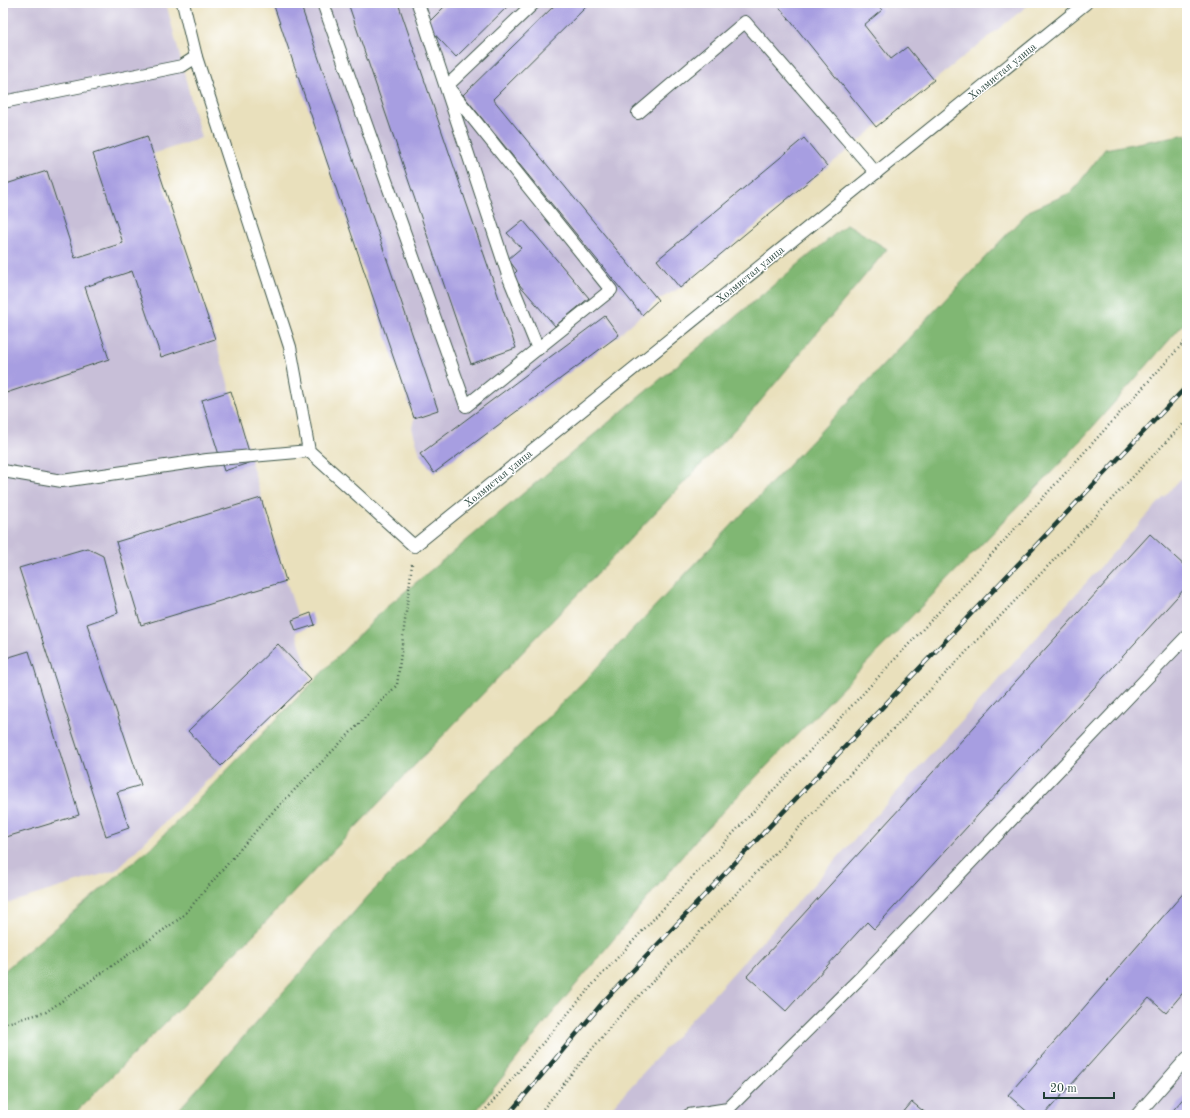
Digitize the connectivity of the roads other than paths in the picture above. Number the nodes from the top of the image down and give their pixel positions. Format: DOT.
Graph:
graph roads {
  1 [pos="183,3"];
  2 [pos="323,3"];
  3 [pos="418,3"];
  4 [pos="534,3"];
  5 [pos="1086,3"];
  6 [pos="196,57"];
  7 [pos="447,86"];
  8 [pos="3,102"];
  9 [pos="638,113"];
  10 [pos="876,173"];
  11 [pos="538,349"];
  12 [pos="309,451"];
  13 [pos="3,471"];
  14 [pos="1187,636"];
  15 [pos="1187,1058"];
  16 [pos="727,1112"];
  17 [pos="689,1115"];
  18 [pos="1137,1115"];
  1 -- 6 [label="lane"];
  2 -- 11 [label="lane"];
  3 -- 7 [label="lane"];
  4 -- 7 [label="lane"];
  5 -- 10 [label="lane, Холмистая улица"];
  6 -- 8 [label="lane"];
  6 -- 12 [label="lane"];
  7 -- 11 [label="lane"];
  7 -- 11 [label="lane"];
  9 -- 10 [label="lane"];
  10 -- 12 [label="lane, Холмистая улица"];
  12 -- 13 [label="lane"];
  14 -- 16 [label="lane"];
  15 -- 18 [label="lane"];
  16 -- 17 [label="lane"];
}
